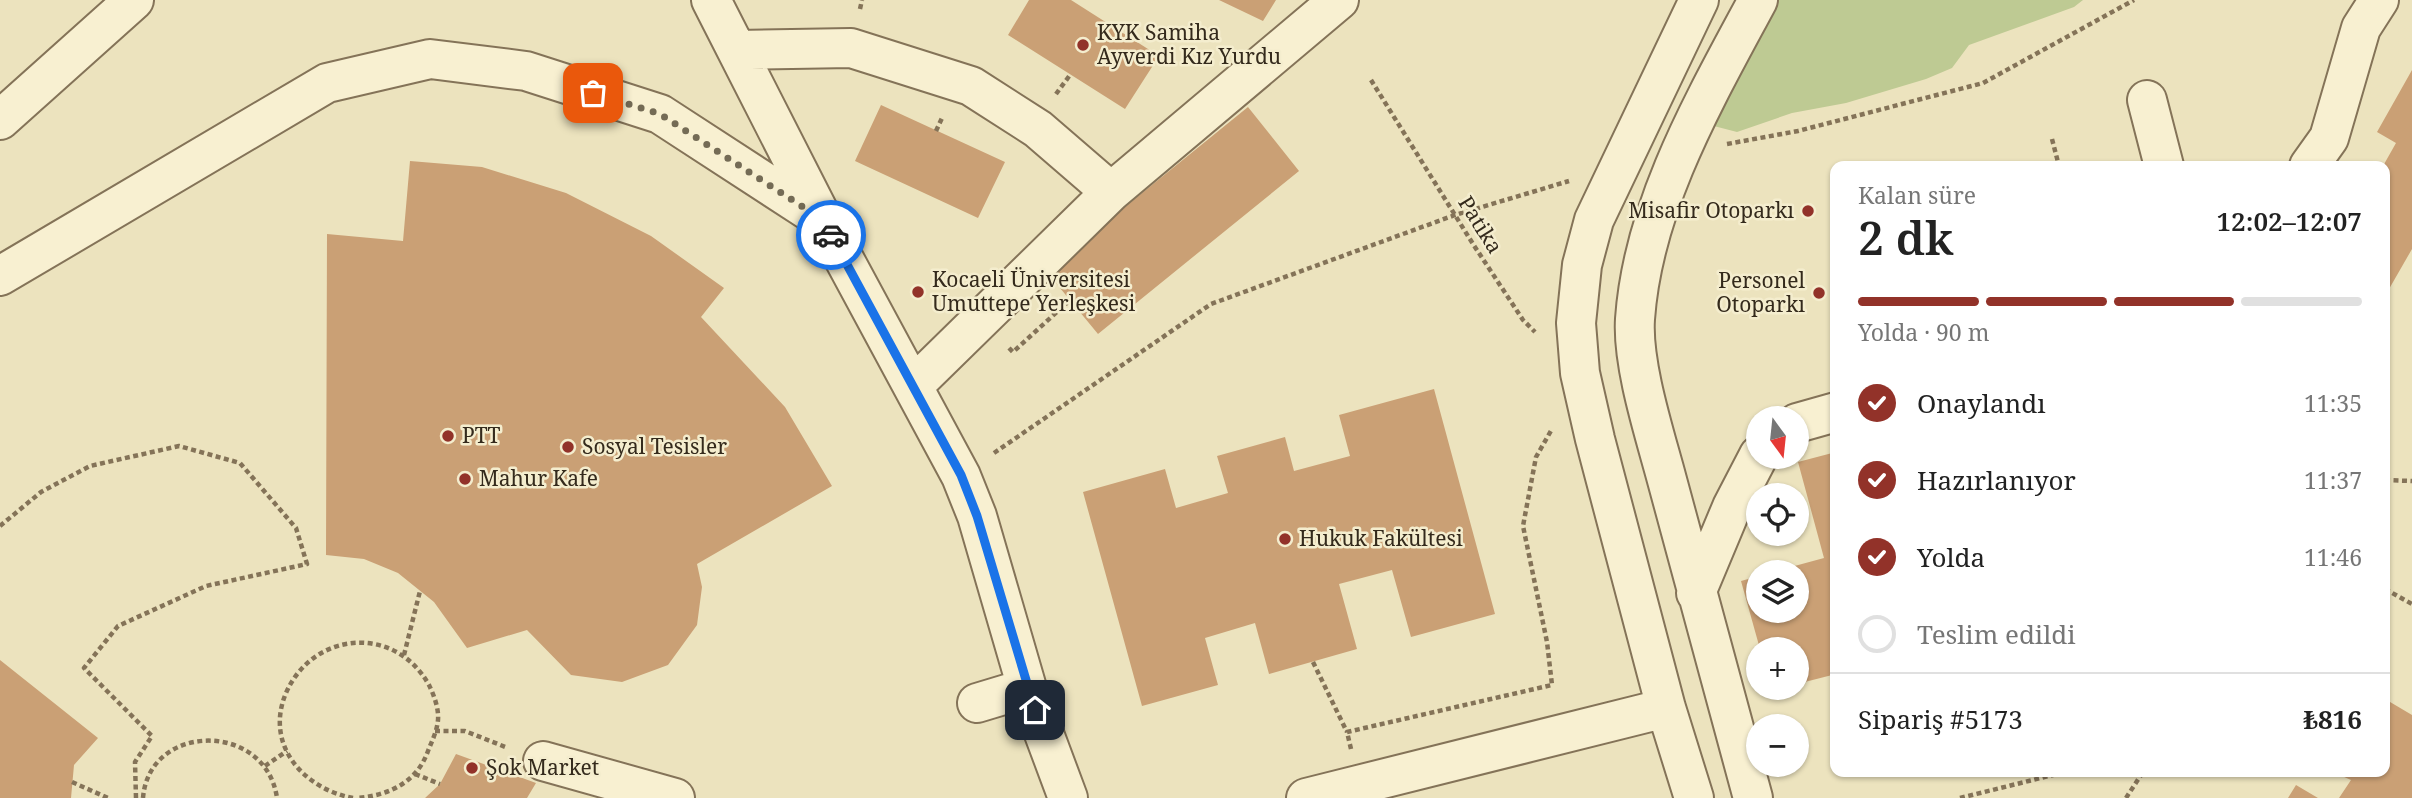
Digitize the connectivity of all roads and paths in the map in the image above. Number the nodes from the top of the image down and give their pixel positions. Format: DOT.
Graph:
graph roads {
  1 [pos="134,0"];
  2 [pos="711,0"];
  3 [pos="1339,0"];
  4 [pos="1699,0"];
  5 [pos="1758,0"];
  6 [pos="2134,0"];
  7 [pos="2379,0"];
  8 [pos="737,50"];
  9 [pos="1371,80"];
  10 [pos="2147,100"];
  11 [pos="0,120"];
  12 [pos="2052,139"];
  13 [pos="1682,153"];
  14 [pos="2058,161"];
  15 [pos="2163,161"];
  16 [pos="2313,161"];
  17 [pos="1617,166"];
  18 [pos="1111,192"];
  19 [pos="1455,215"];
  20 [pos="823,220"];
  21 [pos="0,276"];
  22 [pos="1580,376"];
  23 [pos="913,387"];
  24 [pos="1830,414"];
  25 [pos="1810,419"];
  26 [pos="1752,469"];
  27 [pos="961,475"];
  28 [pos="2390,480"];
  29 [pos="2412,481"];
  30 [pos="0,526"];
  31 [pos="420,591"];
  32 [pos="2390,592"];
  33 [pos="1696,593"];
  34 [pos="2412,604"];
  35 [pos="404,655"];
  36 [pos="1313,662"];
  37 [pos="1027,688"];
  38 [pos="976,703"];
  39 [pos="1666,708"];
  40 [pos="435,731"];
  41 [pos="465,731"];
  42 [pos="1347,732"];
  43 [pos="287,751"];
  44 [pos="543,761"];
  45 [pos="265,766"];
  46 [pos="415,774"];
  47 [pos="2045,777"];
  48 [pos="2140,777"];
  49 [pos="72,782"];
  50 [pos="440,784"];
  51 [pos="1361,784"];
  52 [pos="377,797"];
  53 [pos="108,798"];
  54 [pos="136,798"];
  55 [pos="144,798"];
  56 [pos="277,798"];
  57 [pos="356,798"];
  58 [pos="675,798"];
  59 [pos="1068,798"];
  60 [pos="1306,798"];
  61 [pos="1694,798"];
  62 [pos="1753,798"];
  63 [pos="1961,798"];
  64 [pos="2126,798"];
  1 -- 11 [label="lane"];
  2 -- 8 [label="lane"];
  3 -- 18 [label="lane"];
  4 -- 17 [label="lane"];
  5 -- 13 [label="lane"];
  6 -- 13 [label="path"];
  7 -- 16 [label="lane"];
  8 -- 18 [label="lane"];
  8 -- 20 [label="lane"];
  9 -- 19 [label="path, Patika"];
  10 -- 15 [label="lane"];
  12 -- 14 [label="path"];
  13 -- 33 [label="lane"];
  17 -- 19 [label="path"];
  17 -- 22 [label="lane"];
  18 -- 23 [label="lane"];
  19 -- 22 [label="path, Patika"];
  19 -- 27 [label="path"];
  20 -- 21 [label="lane"];
  20 -- 23 [label="lane"];
  22 -- 39 [label="lane"];
  22 -- 42 [label="path"];
  23 -- 27 [label="lane"];
  24 -- 25 [label="lane"];
  26 -- 33 [label="lane"];
  27 -- 37 [label="lane"];
  28 -- 29 [label="path"];
  30 -- 54 [label="path"];
  31 -- 35 [label="path"];
  32 -- 34 [label="path"];
  33 -- 62 [label="lane"];
  35 -- 40 [label="path"];
  35 -- 43 [label="path"];
  36 -- 42 [label="path"];
  37 -- 38 [label="lane"];
  37 -- 59 [label="lane"];
  39 -- 51 [label="lane"];
  39 -- 61 [label="lane"];
  40 -- 41 [label="path"];
  40 -- 46 [label="path"];
  42 -- 51 [label="path"];
  43 -- 45 [label="path"];
  43 -- 57 [label="path"];
  44 -- 58 [label="lane"];
  45 -- 55 [label="path"];
  45 -- 56 [label="path"];
  46 -- 50 [label="path"];
  46 -- 52 [label="path"];
  47 -- 63 [label="path"];
  48 -- 64 [label="path"];
  49 -- 53 [label="path"];
  51 -- 60 [label="lane"];
  52 -- 57 [label="path"];
}
